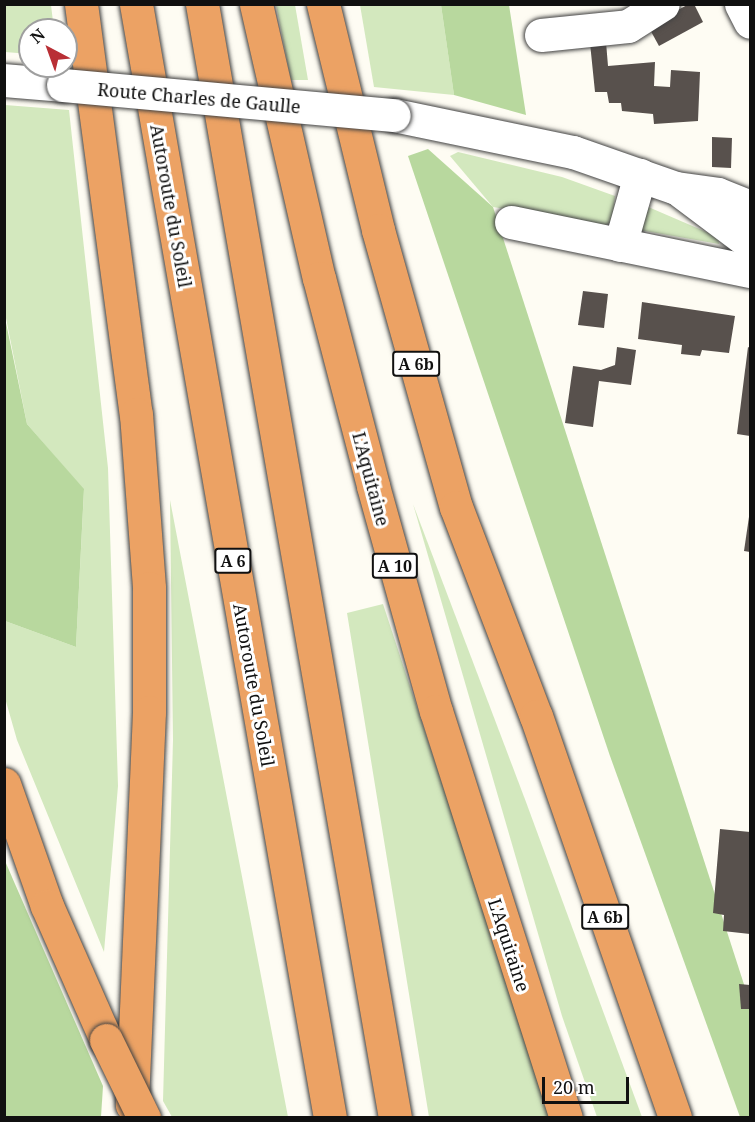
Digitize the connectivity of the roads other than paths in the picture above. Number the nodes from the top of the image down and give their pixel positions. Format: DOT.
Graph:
graph roads {
  1 [pos="81,4"];
  2 [pos="136,4"];
  3 [pos="202,4"];
  4 [pos="256,4"];
  5 [pos="323,4"];
  6 [pos="663,4"];
  7 [pos="741,4"];
  8 [pos="750,22"];
  9 [pos="541,35"];
  10 [pos="4,80"];
  11 [pos="640,175"];
  12 [pos="676,188"];
  13 [pos="750,207"];
  14 [pos="511,222"];
  15 [pos="750,243"];
  16 [pos="620,245"];
  17 [pos="750,271"];
  18 [pos="4,784"];
  19 [pos="131,1118"];
  20 [pos="144,1118"];
  21 [pos="330,1118"];
  22 [pos="396,1118"];
  23 [pos="567,1118"];
  24 [pos="675,1118"];
  1 -- 19 [label="highway"];
  2 -- 21 [label="highway, Autoroute du Soleil / A 6"];
  3 -- 22 [label="highway"];
  4 -- 23 [label="highway, L'Aquitaine / A 10"];
  5 -- 24 [label="highway, A 6b"];
  6 -- 9 [label="street"];
  7 -- 8 [label="street"];
  10 -- 11 [label="street, Route Charles de Gaulle, bridge"];
  11 -- 12 [label="street, Route Charles de Gaulle"];
  11 -- 16 [label="street"];
  12 -- 13 [label="street"];
  12 -- 15 [label="street"];
  14 -- 16 [label="street"];
  16 -- 17 [label="street"];
  18 -- 20 [label="highway, bridge"];
}
